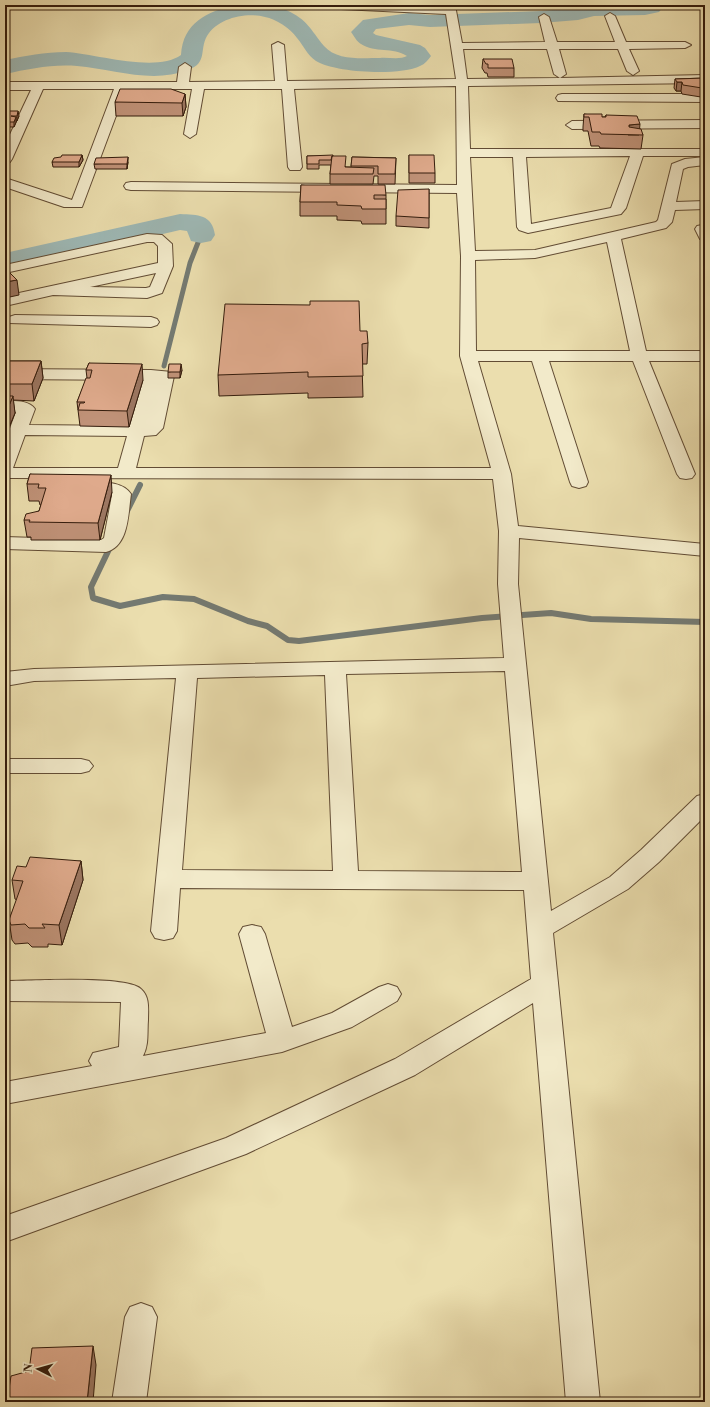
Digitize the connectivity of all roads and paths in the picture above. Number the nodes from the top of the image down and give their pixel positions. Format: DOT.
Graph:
graph roads {
  1 [pos="320,5"];
  2 [pos="337,5"];
  3 [pos="452,13"];
  4 [pos="610,16"];
  5 [pos="544,18"];
  6 [pos="278,45"];
  7 [pos="623,45"];
  8 [pos="685,45"];
  9 [pos="458,46"];
  10 [pos="551,46"];
  11 [pos="185,67"];
  12 [pos="633,71"];
  13 [pos="560,74"];
  14 [pos="705,79"];
  15 [pos="462,82"];
  16 [pos="182,85"];
  17 [pos="199,85"];
  18 [pos="284,85"];
  19 [pos="5,86"];
  20 [pos="39,86"];
  21 [pos="121,86"];
  22 [pos="705,98"];
  23 [pos="705,124"];
  24 [pos="572,125"];
  25 [pos="190,134"];
  26 [pos="582,152"];
  27 [pos="638,152"];
  28 [pos="705,152"];
  29 [pos="464,153"];
  30 [pos="519,153"];
  31 [pos="5,159"];
  32 [pos="705,161"];
  33 [pos="295,167"];
  34 [pos="5,182"];
  35 [pos="131,186"];
  36 [pos="464,189"];
  37 [pos="705,205"];
  38 [pos="669,206"];
  39 [pos="613,236"];
  40 [pos="468,256"];
  41 [pos="166,266"];
  42 [pos="5,269"];
  43 [pos="54,291"];
  44 [pos="31,296"];
  45 [pos="5,301"];
  46 [pos="10,320"];
  47 [pos="151,322"];
  48 [pos="468,356"];
  49 [pos="539,356"];
  50 [pos="639,356"];
  51 [pos="705,356"];
  52 [pos="5,374"];
  53 [pos="5,406"];
  54 [pos="19,430"];
  55 [pos="135,431"];
  56 [pos="5,466"];
  57 [pos="5,473"];
  58 [pos="126,473"];
  59 [pos="502,474"];
  60 [pos="686,474"];
  61 [pos="16,482"];
  62 [pos="579,482"];
  63 [pos="509,532"];
  64 [pos="5,543"];
  65 [pos="705,550"];
  66 [pos="515,664"];
  67 [pos="335,668"];
  68 [pos="188,672"];
  69 [pos="5,679"];
  70 [pos="5,766"];
  71 [pos="80,766"];
  72 [pos="705,802"];
  73 [pos="168,879"];
  74 [pos="346,880"];
  75 [pos="535,881"];
  76 [pos="540,929"];
  77 [pos="164,931"];
  78 [pos="252,934"];
  79 [pos="544,983"];
  80 [pos="5,991"];
  81 [pos="388,994"];
  82 [pos="282,1041"];
  83 [pos="5,1079"];
  84 [pos="5,1093"];
  85 [pos="5,1229"];
  86 [pos="141,1317"];
  87 [pos="129,1402"];
  88 [pos="583,1402"];
  1 -- 2 [label="street"];
  2 -- 3 [label="street"];
  3 -- 9 [label="street"];
  4 -- 7 [label="street"];
  5 -- 10 [label="street"];
  6 -- 18 [label="street"];
  7 -- 8 [label="street"];
  7 -- 10 [label="street"];
  7 -- 12 [label="street"];
  9 -- 10 [label="street"];
  9 -- 15 [label="street"];
  10 -- 13 [label="street"];
  11 -- 16 [label="street"];
  14 -- 15 [label="street"];
  15 -- 18 [label="street"];
  15 -- 29 [label="street"];
  16 -- 17 [label="street"];
  16 -- 21 [label="street"];
  17 -- 18 [label="street"];
  17 -- 25 [label="street"];
  18 -- 33 [label="street"];
  19 -- 20 [label="street"];
  20 -- 21 [label="street"];
  20 -- 31 [label="street"];
  21 -- 34 [label="street"];
  22 -- 24 [label="street"];
  23 -- 24 [label="street"];
  24 -- 26 [label="street"];
  26 -- 27 [label="street"];
  26 -- 30 [label="street"];
  27 -- 28 [label="street"];
  27 -- 30 [label="street"];
  29 -- 30 [label="street"];
  29 -- 36 [label="street"];
  32 -- 38 [label="street"];
  35 -- 36 [label="street"];
  36 -- 40 [label="street"];
  37 -- 38 [label="street"];
  38 -- 39 [label="street"];
  39 -- 40 [label="street"];
  39 -- 50 [label="street"];
  40 -- 48 [label="street"];
  41 -- 42 [label="street"];
  41 -- 43 [label="street"];
  41 -- 43 [label="street"];
  43 -- 44 [label="street"];
  44 -- 45 [label="street"];
  44 -- 46 [label="street"];
  46 -- 47 [label="street"];
  48 -- 49 [label="street"];
  48 -- 59 [label="street"];
  49 -- 50 [label="street"];
  49 -- 62 [label="street"];
  50 -- 51 [label="street"];
  50 -- 60 [label="street"];
  52 -- 55 [label="street"];
  53 -- 54 [label="street"];
  54 -- 55 [label="street"];
  54 -- 56 [label="street"];
  55 -- 58 [label="street"];
  57 -- 61 [label="street"];
  58 -- 59 [label="street"];
  58 -- 61 [label="street"];
  59 -- 63 [label="street"];
  61 -- 64 [label="street"];
  63 -- 65 [label="street"];
  63 -- 66 [label="street"];
  66 -- 67 [label="street"];
  66 -- 75 [label="street"];
  67 -- 68 [label="street"];
  67 -- 74 [label="street"];
  68 -- 69 [label="street"];
  68 -- 73 [label="street"];
  70 -- 71 [label="street"];
  72 -- 76 [label="street"];
  73 -- 74 [label="street"];
  73 -- 77 [label="street"];
  74 -- 75 [label="street"];
  75 -- 76 [label="street"];
  76 -- 79 [label="street"];
  78 -- 82 [label="street"];
  79 -- 85 [label="street"];
  79 -- 88 [label="street"];
  80 -- 83 [label="street"];
  81 -- 82 [label="street"];
  82 -- 84 [label="street"];
  86 -- 87 [label="street"];
}
